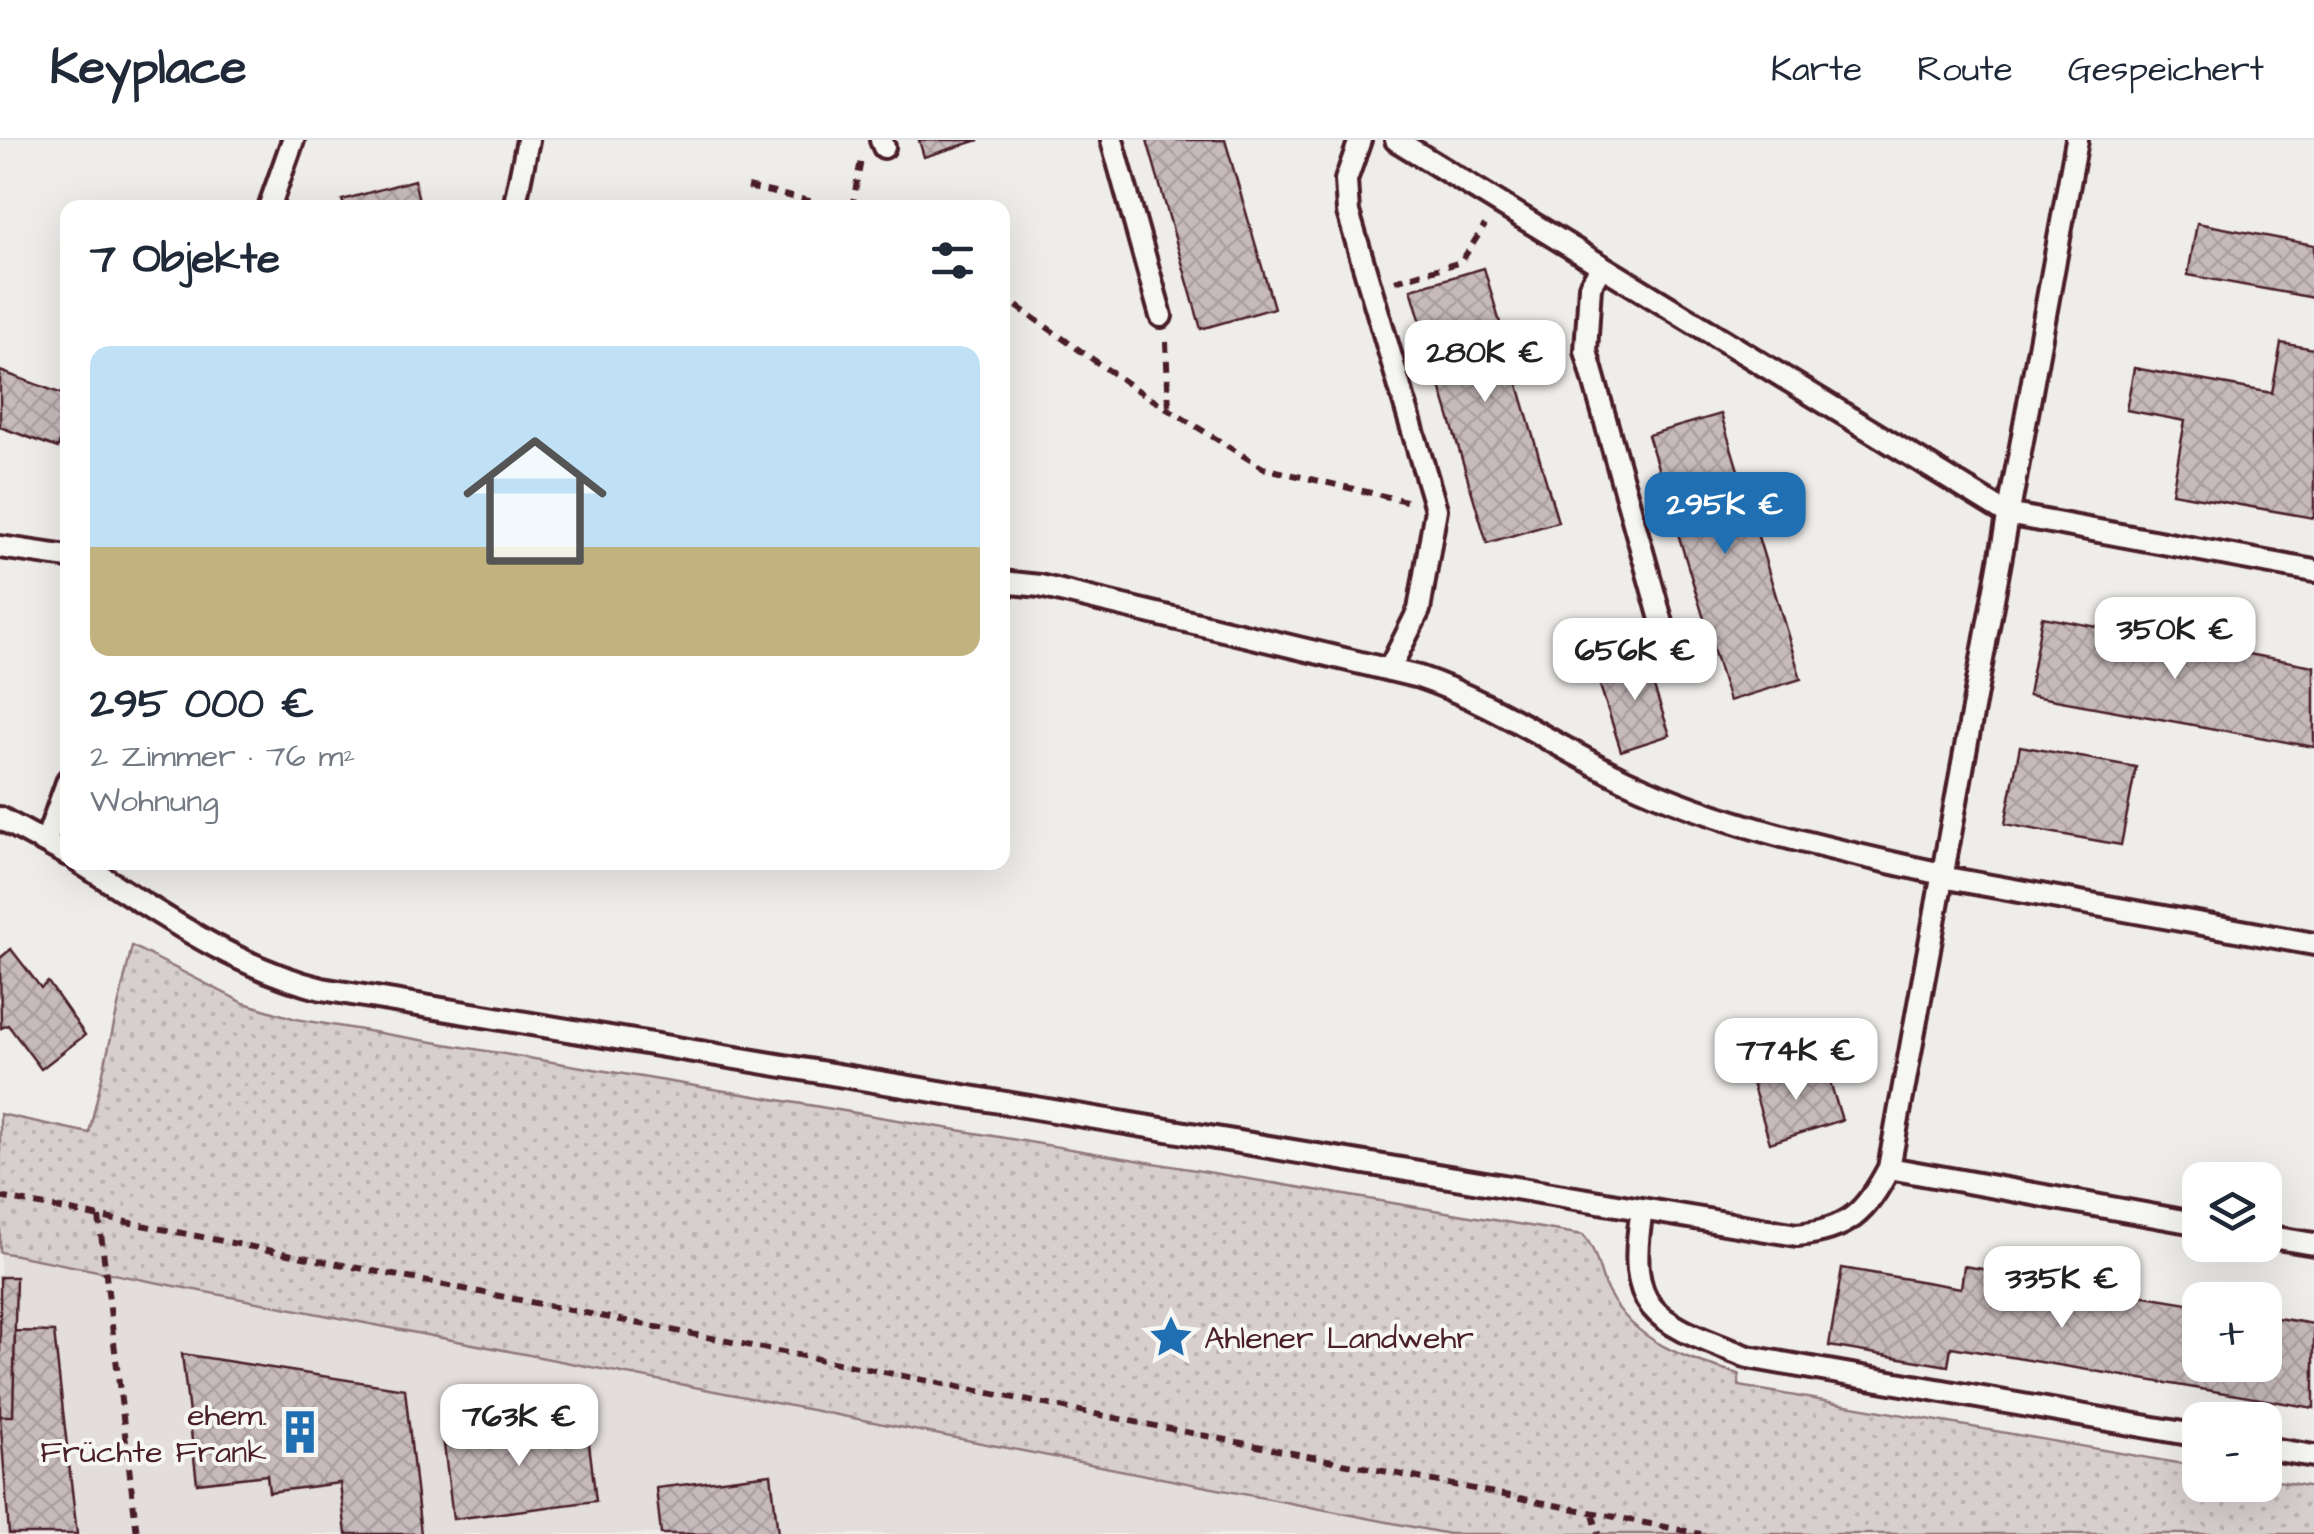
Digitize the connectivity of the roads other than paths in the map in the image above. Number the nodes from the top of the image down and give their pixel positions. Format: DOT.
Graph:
graph roads {
  1 [pos="293,140"];
  2 [pos="528,140"];
  3 [pos="1112,140"];
  4 [pos="1360,140"];
  5 [pos="1396,140"];
  6 [pos="2077,140"];
  7 [pos="272,200"];
  8 [pos="516,200"];
  9 [pos="1602,266"];
  10 [pos="1161,316"];
  11 [pos="2007,514"];
  12 [pos="0,547"];
  13 [pos="60,555"];
  14 [pos="2314,570"];
  15 [pos="1010,583"];
  16 [pos="1669,648"];
  17 [pos="1388,670"];
  18 [pos="60,803"];
  19 [pos="0,818"];
  20 [pos="46,842"];
  21 [pos="60,850"];
  22 [pos="92,870"];
  23 [pos="1941,876"];
  24 [pos="2314,944"];
  25 [pos="1888,1168"];
  26 [pos="1642,1210"];
  27 [pos="2182,1221"];
  28 [pos="2282,1239"];
  29 [pos="2314,1244"];
  30 [pos="2182,1433"];
  31 [pos="2282,1451"];
  32 [pos="2314,1456"];
  1 -- 7 [label="lane"];
  2 -- 8 [label="lane"];
  3 -- 10 [label="lane"];
  4 -- 17 [label="lane"];
  5 -- 9 [label="lane"];
  6 -- 11 [label="lane"];
  9 -- 11 [label="lane"];
  9 -- 16 [label="lane"];
  11 -- 14 [label="lane"];
  11 -- 23 [label="lane"];
  12 -- 13 [label="lane"];
  15 -- 17 [label="lane"];
  17 -- 23 [label="lane"];
  18 -- 20 [label="lane"];
  19 -- 20 [label="lane"];
  20 -- 21 [label="lane"];
  22 -- 26 [label="lane"];
  23 -- 24 [label="lane"];
  23 -- 25 [label="lane"];
  25 -- 26 [label="lane"];
  25 -- 27 [label="lane"];
  26 -- 30 [label="lane"];
  28 -- 29 [label="lane"];
  31 -- 32 [label="lane"];
}
